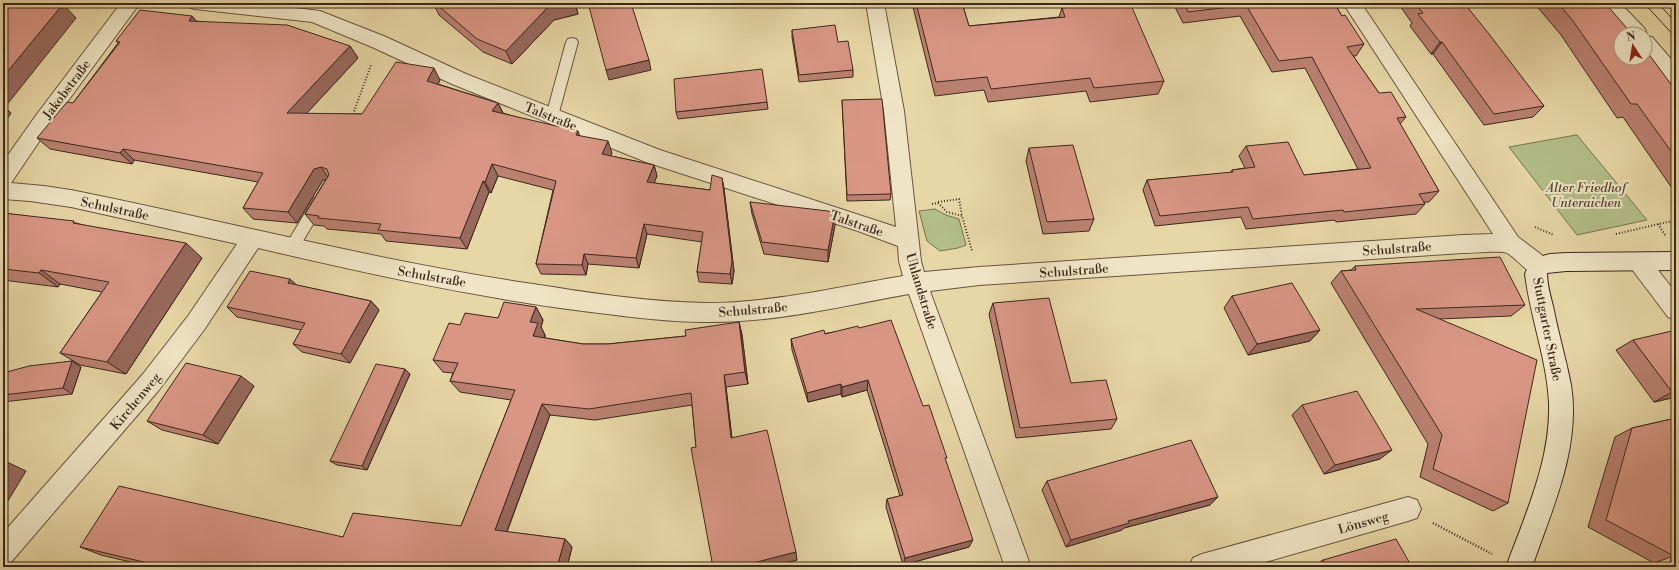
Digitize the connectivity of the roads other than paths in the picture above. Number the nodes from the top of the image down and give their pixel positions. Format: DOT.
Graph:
graph roads {
  1 [pos="131,3"];
  2 [pos="195,3"];
  3 [pos="875,3"];
  4 [pos="1352,3"];
  5 [pos="1610,3"];
  6 [pos="320,10"];
  7 [pos="1631,26"];
  8 [pos="572,42"];
  9 [pos="1653,51"];
  10 [pos="1676,78"];
  11 [pos="552,116"];
  12 [pos="3,178"];
  13 [pos="3,191"];
  14 [pos="326,191"];
  15 [pos="252,238"];
  16 [pos="907,240"];
  17 [pos="1510,243"];
  18 [pos="292,247"];
  19 [pos="1676,261"];
  20 [pos="1639,262"];
  21 [pos="1539,266"];
  22 [pos="916,283"];
  23 [pos="1676,310"];
  24 [pos="1408,509"];
  25 [pos="3,552"];
  26 [pos="1018,567"];
  27 [pos="1202,567"];
  28 [pos="1519,567"];
  1 -- 12 [label="street, Jakobstraße"];
  2 -- 6 [label="street, Talstraße"];
  3 -- 16 [label="street, Uhlandstraße"];
  4 -- 17 [label="street, Stuttgarter Straße"];
  5 -- 7 [label="street"];
  6 -- 11 [label="street, Talstraße"];
  8 -- 11 [label="lane"];
  9 -- 10 [label="street"];
  11 -- 16 [label="street, Talstraße"];
  13 -- 15 [label="street, Schulstraße"];
  14 -- 18 [label="lane"];
  15 -- 18 [label="street, Schulstraße"];
  15 -- 25 [label="street, Kirchenweg"];
  16 -- 22 [label="street, Uhlandstraße"];
  17 -- 21 [label="street, Stuttgarter Straße"];
  17 -- 22 [label="street, Schulstraße"];
  18 -- 22 [label="street, Schulstraße"];
  19 -- 20 [label="street"];
  20 -- 21 [label="street"];
  20 -- 23 [label="street"];
  21 -- 28 [label="street, Stuttgarter Straße"];
  22 -- 26 [label="street, Uhlandstraße"];
  24 -- 27 [label="street, Lönsweg"];
}
